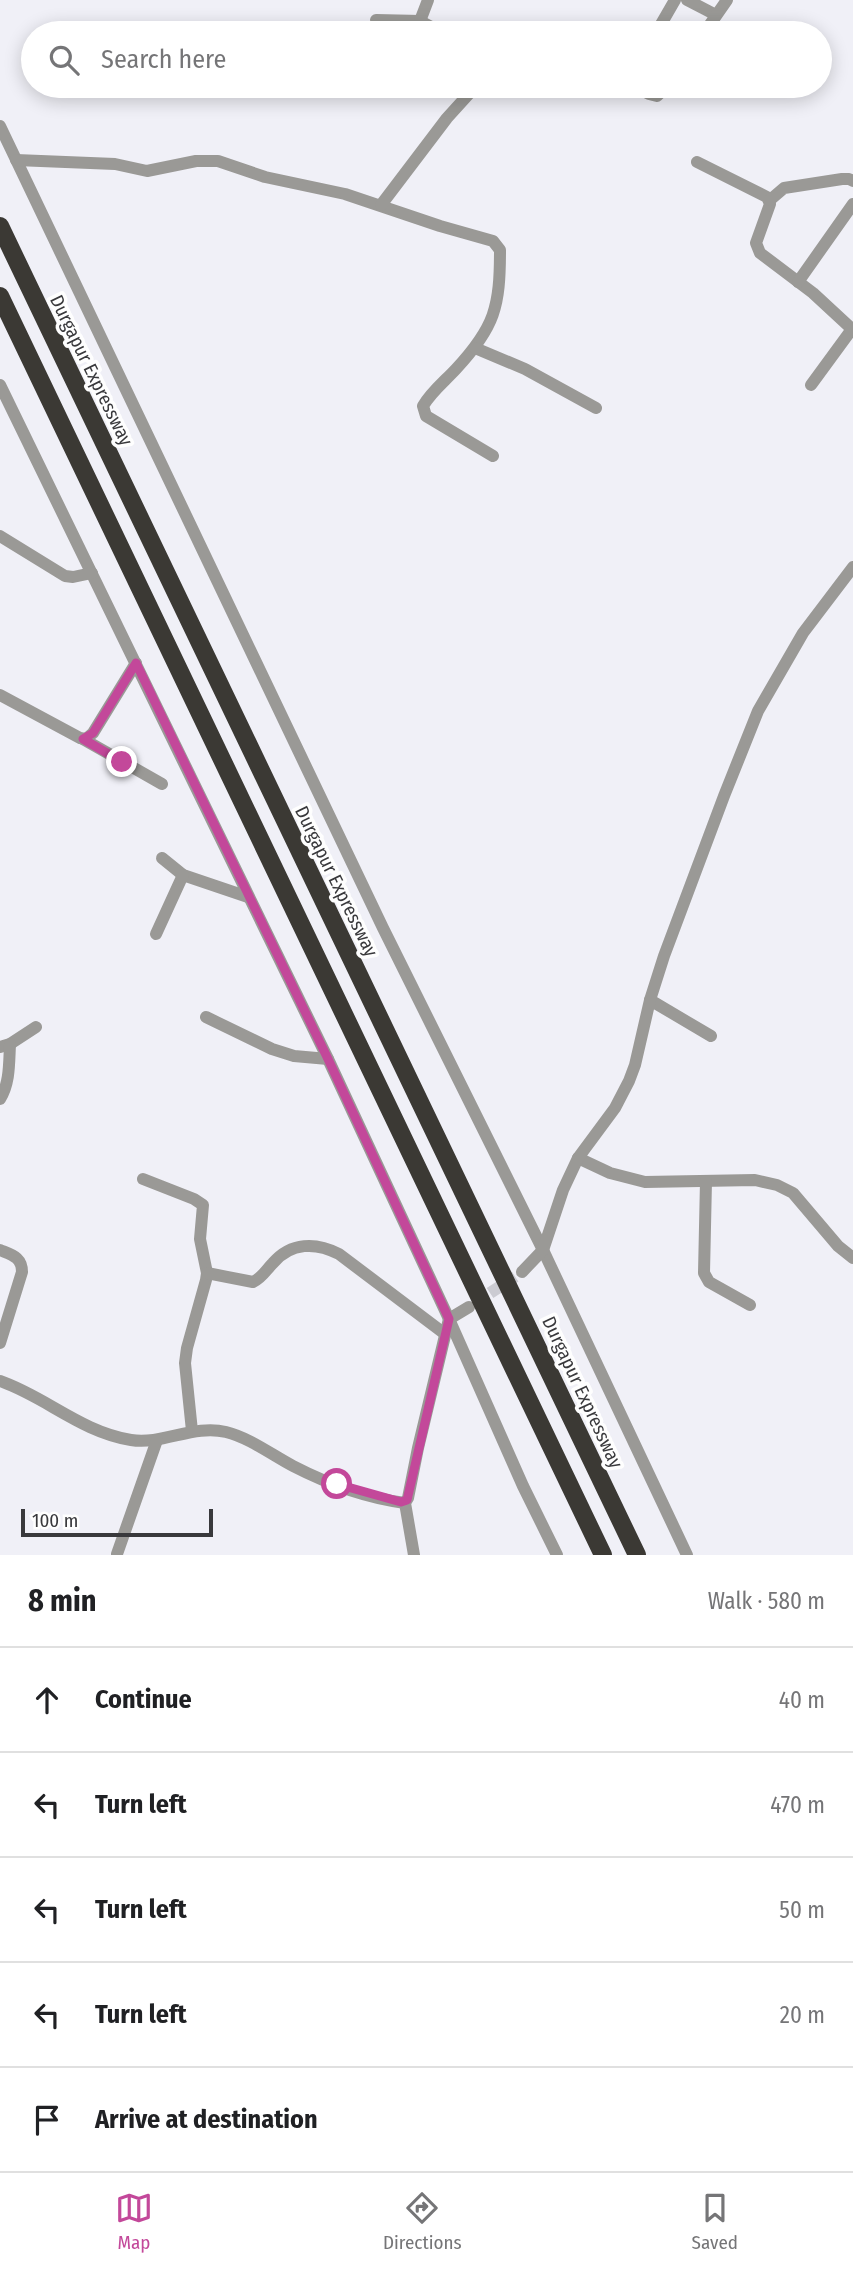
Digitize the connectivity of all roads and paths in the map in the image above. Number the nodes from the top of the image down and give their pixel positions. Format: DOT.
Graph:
graph roads {
  1 [pos="428,0"];
  2 [pos="675,0"];
  3 [pos="687,0"];
  4 [pos="727,0"];
  5 [pos="716,15"];
  6 [pos="376,20"];
  7 [pos="421,21"];
  8 [pos="663,21"];
  9 [pos="712,21"];
  10 [pos="465,98"];
  11 [pos="0,126"];
  12 [pos="16,160"];
  13 [pos="697,162"];
  14 [pos="853,181"];
  15 [pos="770,200"];
  16 [pos="853,204"];
  17 [pos="381,205"];
  18 [pos="0,226"];
  19 [pos="798,282"];
  20 [pos="0,296"];
  21 [pos="852,329"];
  22 [pos="475,348"];
  23 [pos="0,385"];
  24 [pos="811,385"];
  25 [pos="596,408"];
  26 [pos="492,456"];
  27 [pos="0,536"];
  28 [pos="853,567"];
  29 [pos="92,573"];
  30 [pos="136,663"];
  31 [pos="0,695"];
  32 [pos="83,739"];
  33 [pos="162,784"];
  34 [pos="162,858"];
  35 [pos="183,875"];
  36 [pos="248,897"];
  37 [pos="156,934"];
  38 [pos="650,1000"];
  39 [pos="206,1017"];
  40 [pos="36,1027"];
  41 [pos="712,1036"];
  42 [pos="5,1045"];
  43 [pos="328,1059"];
  44 [pos="0,1099"];
  45 [pos="578,1158"];
  46 [pos="143,1179"];
  47 [pos="706,1181"];
  48 [pos="0,1250"];
  49 [pos="543,1250"];
  50 [pos="853,1258"];
  51 [pos="522,1272"];
  52 [pos="207,1273"];
  53 [pos="750,1305"];
  54 [pos="469,1307"];
  55 [pos="449,1319"];
  56 [pos="444,1334"];
  57 [pos="0,1343"];
  58 [pos="0,1381"];
  59 [pos="192,1431"];
  60 [pos="157,1440"];
  61 [pos="405,1503"];
  62 [pos="117,1555"];
  63 [pos="414,1555"];
  64 [pos="557,1555"];
  65 [pos="603,1555"];
  66 [pos="638,1555"];
  67 [pos="687,1555"];
  1 -- 7 [label="street"];
  2 -- 8 [label="street"];
  3 -- 5 [label="street"];
  4 -- 5 [label="street"];
  5 -- 9 [label="street"];
  6 -- 7 [label="street"];
  10 -- 17 [label="street"];
  11 -- 12 [label="street"];
  12 -- 17 [label="street"];
  12 -- 49 [label="street"];
  13 -- 15 [label="street"];
  14 -- 15 [label="street"];
  15 -- 19 [label="street"];
  16 -- 19 [label="street"];
  17 -- 22 [label="street"];
  18 -- 66 [label="highway, Durgapur Expressway"];
  19 -- 21 [label="street"];
  20 -- 65 [label="highway"];
  21 -- 24 [label="street"];
  22 -- 25 [label="street"];
  22 -- 26 [label="street"];
  23 -- 29 [label="street"];
  27 -- 29 [label="street"];
  28 -- 38 [label="street"];
  29 -- 30 [label="street"];
  30 -- 32 [label="street"];
  30 -- 36 [label="street"];
  31 -- 32 [label="street"];
  32 -- 33 [label="street"];
  34 -- 35 [label="street"];
  35 -- 36 [label="street"];
  35 -- 37 [label="street"];
  36 -- 43 [label="street"];
  38 -- 41 [label="street"];
  38 -- 45 [label="street"];
  39 -- 43 [label="street"];
  40 -- 42 [label="street"];
  42 -- 44 [label="street"];
  43 -- 55 [label="street"];
  45 -- 47 [label="street"];
  45 -- 49 [label="street"];
  46 -- 52 [label="street"];
  47 -- 50 [label="street"];
  47 -- 53 [label="street"];
  48 -- 57 [label="street"];
  49 -- 51 [label="street"];
  49 -- 67 [label="street"];
  52 -- 56 [label="street"];
  52 -- 59 [label="street"];
  54 -- 55 [label="street"];
  55 -- 56 [label="street"];
  55 -- 64 [label="street"];
  56 -- 61 [label="street"];
  58 -- 60 [label="street"];
  59 -- 60 [label="street"];
  59 -- 61 [label="street"];
  60 -- 62 [label="street"];
  61 -- 63 [label="street"];
}
